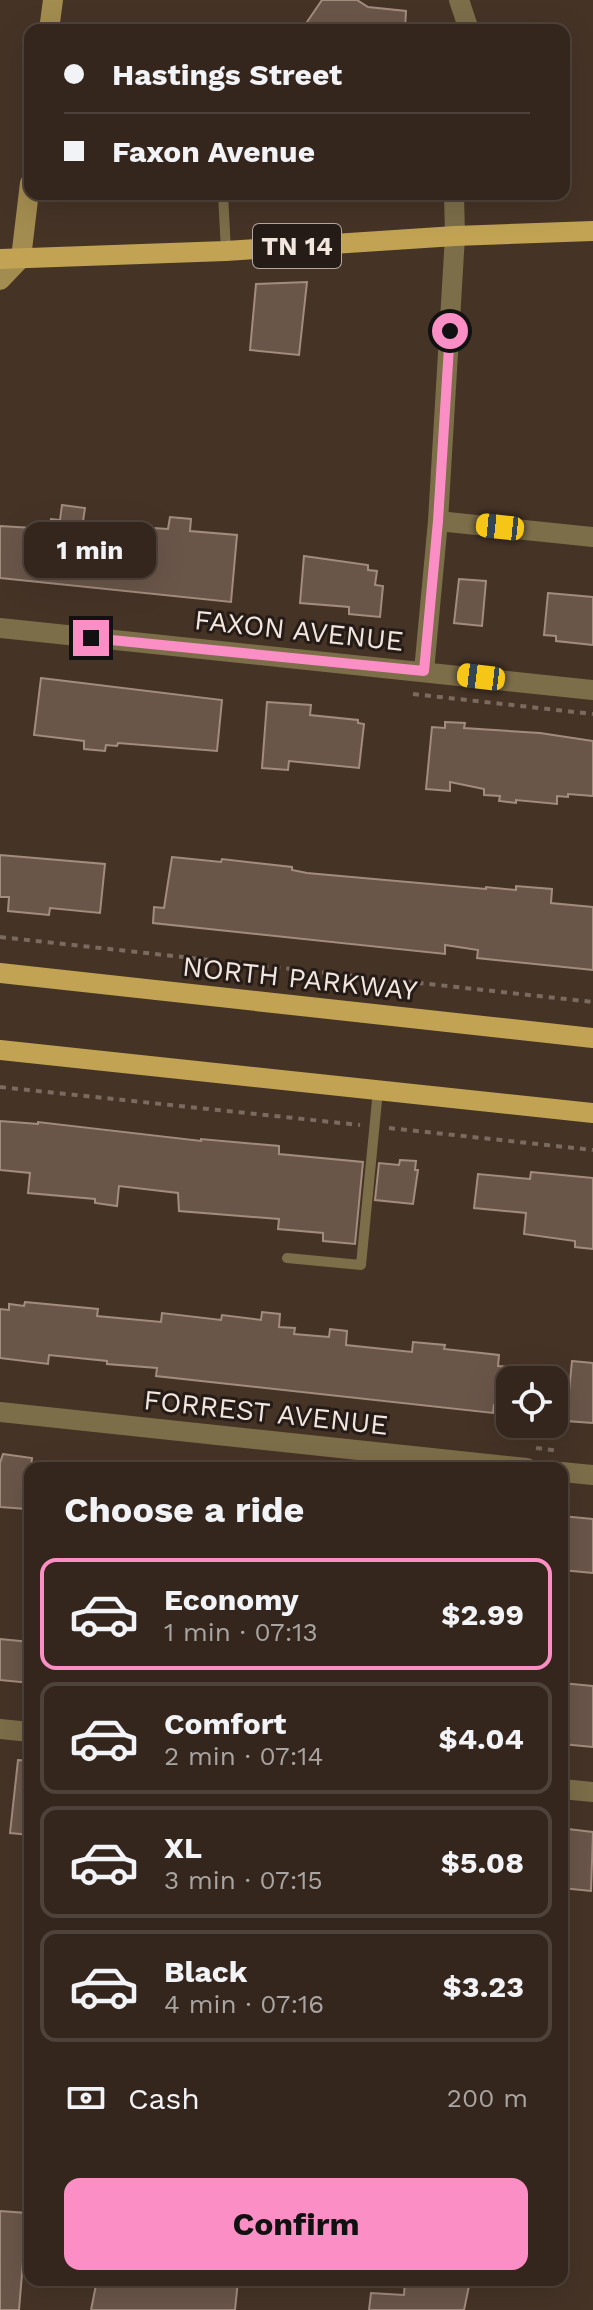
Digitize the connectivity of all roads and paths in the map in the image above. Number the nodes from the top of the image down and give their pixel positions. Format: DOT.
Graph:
graph roads {
  1 [pos="53,0"];
  2 [pos="459,0"];
  3 [pos="50,24"];
  4 [pos="467,24"];
  5 [pos="25,200"];
  6 [pos="223,200"];
  7 [pos="454,200"];
  8 [pos="593,231"];
  9 [pos="455,236"];
  10 [pos="226,251"];
  11 [pos="10,258"];
  12 [pos="0,280"];
  13 [pos="438,521"];
  14 [pos="593,537"];
  15 [pos="0,628"];
  16 [pos="424,671"];
  17 [pos="593,690"];
  18 [pos="0,937"];
  19 [pos="0,973"];
  20 [pos="593,1002"];
  21 [pos="593,1038"];
  22 [pos="0,1050"];
  23 [pos="0,1087"];
  24 [pos="378,1090"];
  25 [pos="593,1113"];
  26 [pos="374,1126"];
  27 [pos="593,1150"];
  28 [pos="287,1258"];
  29 [pos="0,1412"];
  30 [pos="471,1462"];
  31 [pos="568,1473"];
  32 [pos="593,1475"];
  33 [pos="0,1729"];
  34 [pos="24,1731"];
  35 [pos="568,1790"];
  36 [pos="593,1792"];
  1 -- 3 [label="street"];
  2 -- 4 [label="street"];
  5 -- 11 [label="street"];
  6 -- 10 [label="lane"];
  7 -- 9 [label="street"];
  8 -- 9 [label="main road, TN 14"];
  9 -- 10 [label="main road, TN 14"];
  9 -- 13 [label="street"];
  10 -- 11 [label="main road, TN 14"];
  11 -- 12 [label="street"];
  13 -- 14 [label="street"];
  13 -- 16 [label="street"];
  15 -- 16 [label="street, FAXON AVENUE"];
  16 -- 17 [label="street, FAXON AVENUE"];
  18 -- 20 [label="path"];
  19 -- 21 [label="main road, NORTH PARKWAY"];
  22 -- 24 [label="main road"];
  23 -- 26 [label="path"];
  24 -- 25 [label="main road"];
  24 -- 26 [label="lane"];
  26 -- 27 [label="path"];
  26 -- 28 [label="lane"];
  29 -- 30 [label="street, FORREST AVENUE"];
  31 -- 32 [label="street"];
  33 -- 34 [label="street"];
  35 -- 36 [label="street"];
}
